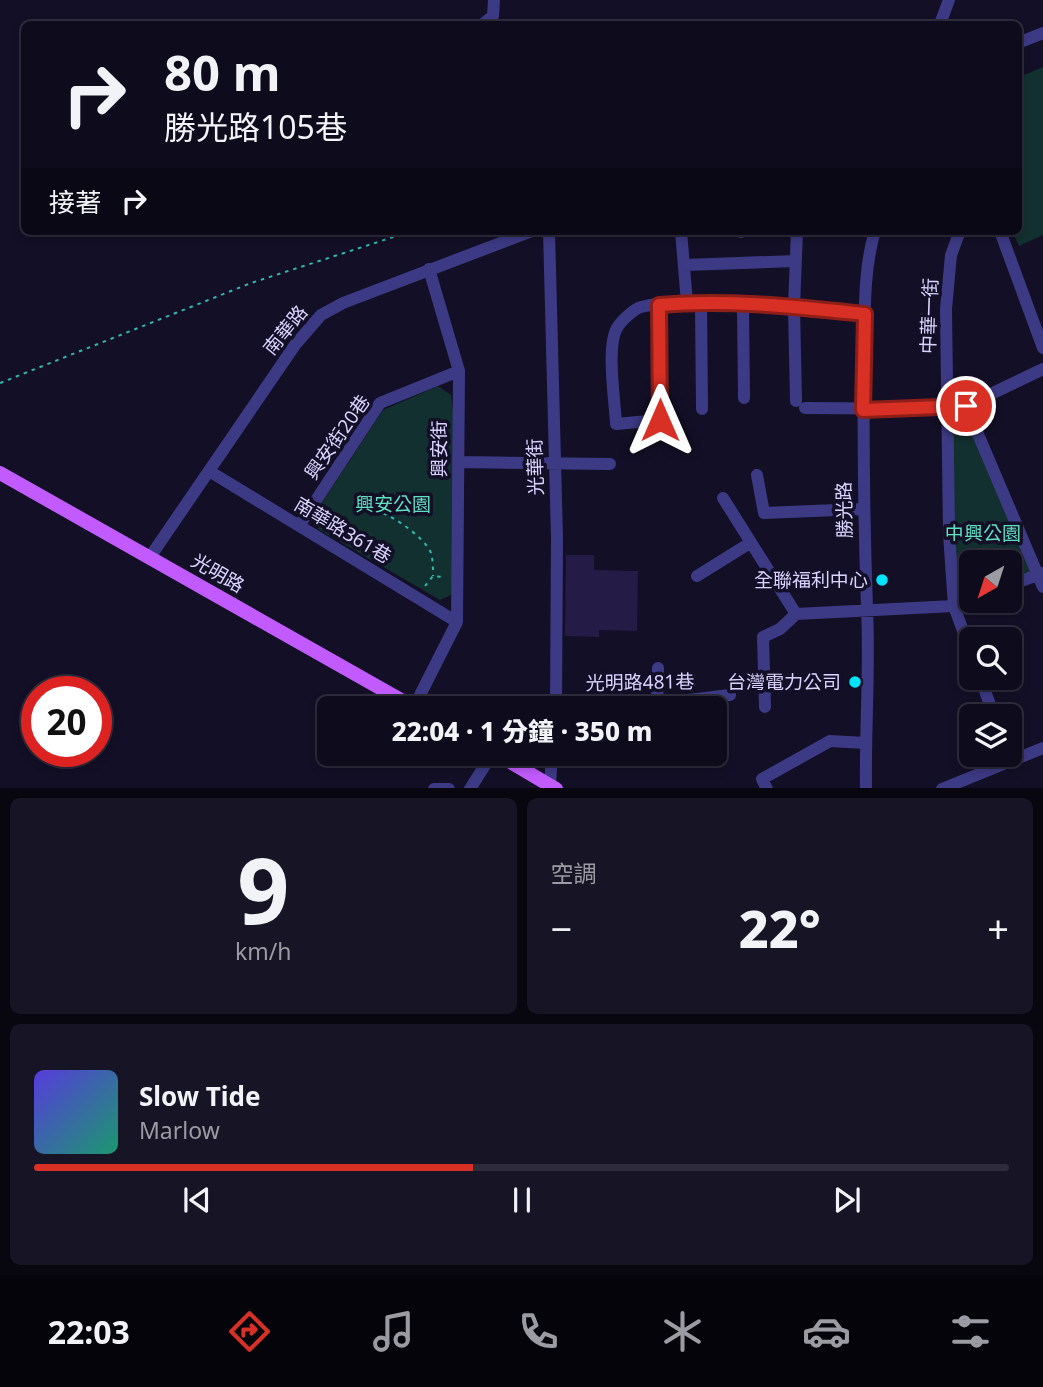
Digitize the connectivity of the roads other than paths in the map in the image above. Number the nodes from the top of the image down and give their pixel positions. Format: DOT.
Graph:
graph roads {
  1 [pos="494,0"];
  2 [pos="949,0"];
  3 [pos="487,21"];
  4 [pos="941,21"];
  5 [pos="1043,33"];
  6 [pos="1022,41"];
  7 [pos="521,235"];
  8 [pos="549,235"];
  9 [pos="681,235"];
  10 [pos="797,235"];
  11 [pos="874,235"];
  12 [pos="958,235"];
  13 [pos="1001,235"];
  14 [pos="795,261"];
  15 [pos="685,265"];
  16 [pos="429,269"];
  17 [pos="687,303"];
  18 [pos="701,303"];
  19 [pos="659,305"];
  20 [pos="743,305"];
  21 [pos="794,307"];
  22 [pos="865,314"];
  23 [pos="1043,348"];
  24 [pos="1043,369"];
  25 [pos="459,372"];
  26 [pos="744,398"];
  27 [pos="966,406"];
  28 [pos="702,409"];
  29 [pos="947,409"];
  30 [pos="863,410"];
  31 [pos="458,462"];
  32 [pos="554,463"];
  33 [pos="610,464"];
  34 [pos="209,471"];
  35 [pos="0,473"];
  36 [pos="757,475"];
  37 [pos="723,498"];
  38 [pos="862,509"];
  39 [pos="299,526"];
  40 [pos="750,543"];
  41 [pos="150,556"];
  42 [pos="697,576"];
  43 [pos="1042,578"];
  44 [pos="1022,582"];
  45 [pos="959,604"];
  46 [pos="954,606"];
  47 [pos="868,611"];
  48 [pos="796,614"];
  49 [pos="457,622"];
  50 [pos="962,627"];
  51 [pos="658,668"];
  52 [pos="730,695"];
  53 [pos="394,696"];
  54 [pos="421,696"];
  55 [pos="557,696"];
  56 [pos="657,696"];
  57 [pos="725,696"];
  58 [pos="765,707"];
  59 [pos="865,743"];
  60 [pos="1043,748"];
  61 [pos="1022,754"];
  62 [pos="484,766"];
  63 [pos="517,766"];
  64 [pos="552,766"];
  65 [pos="989,767"];
  66 [pos="553,787"];
  67 [pos="471,788"];
  68 [pos="766,788"];
  69 [pos="866,788"];
  70 [pos="944,788"];
  1 -- 3 [label="street"];
  2 -- 4 [label="street"];
  5 -- 6 [label="street"];
  7 -- 16 [label="street, 南華路"];
  8 -- 32 [label="street, 光華街"];
  9 -- 15 [label="street"];
  10 -- 14 [label="street"];
  11 -- 22 [label="street, 勝光路"];
  12 -- 29 [label="street, 中華一街"];
  13 -- 23 [label="street"];
  14 -- 15 [label="street"];
  14 -- 21 [label="street"];
  15 -- 17 [label="street"];
  16 -- 25 [label="street, 興安街"];
  16 -- 34 [label="street, 南華路"];
  17 -- 18 [label="street"];
  17 -- 19 [label="street"];
  18 -- 20 [label="street"];
  18 -- 28 [label="street"];
  19 -- 19 [label="street"];
  20 -- 21 [label="street"];
  20 -- 26 [label="street"];
  21 -- 22 [label="street"];
  21 -- 30 [label="street"];
  22 -- 30 [label="street, 勝光路"];
  24 -- 27 [label="street"];
  25 -- 31 [label="street, 興安街"];
  25 -- 39 [label="street, 興安街20巷"];
  27 -- 29 [label="street"];
  27 -- 43 [label="street"];
  29 -- 30 [label="street"];
  29 -- 46 [label="street, 中華一街"];
  30 -- 38 [label="street, 勝光路"];
  31 -- 32 [label="street"];
  31 -- 49 [label="street, 興安街"];
  32 -- 33 [label="street"];
  32 -- 55 [label="street, 光華街"];
  34 -- 39 [label="street, 南華路361巷"];
  34 -- 41 [label="street, 南華路"];
  35 -- 41 [label="main road, 光明路"];
  36 -- 38 [label="street"];
  37 -- 40 [label="street"];
  38 -- 47 [label="street, 勝光路"];
  39 -- 49 [label="street, 南華路361巷"];
  40 -- 42 [label="street"];
  40 -- 48 [label="street"];
  41 -- 53 [label="main road, 光明路"];
  43 -- 44 [label="street"];
  45 -- 46 [label="street"];
  46 -- 47 [label="street"];
  46 -- 50 [label="street, 中華一街"];
  47 -- 48 [label="street"];
  47 -- 59 [label="street, 勝光路"];
  48 -- 58 [label="street"];
  49 -- 54 [label="street, 興安街"];
  51 -- 56 [label="street"];
  52 -- 57 [label="street, 光明路481巷"];
  59 -- 68 [label="street"];
  59 -- 69 [label="street, 勝光路"];
  60 -- 61 [label="street"];
  62 -- 67 [label="street"];
  63 -- 66 [label="main road"];
  64 -- 66 [label="street"];
  65 -- 70 [label="street"];
}
